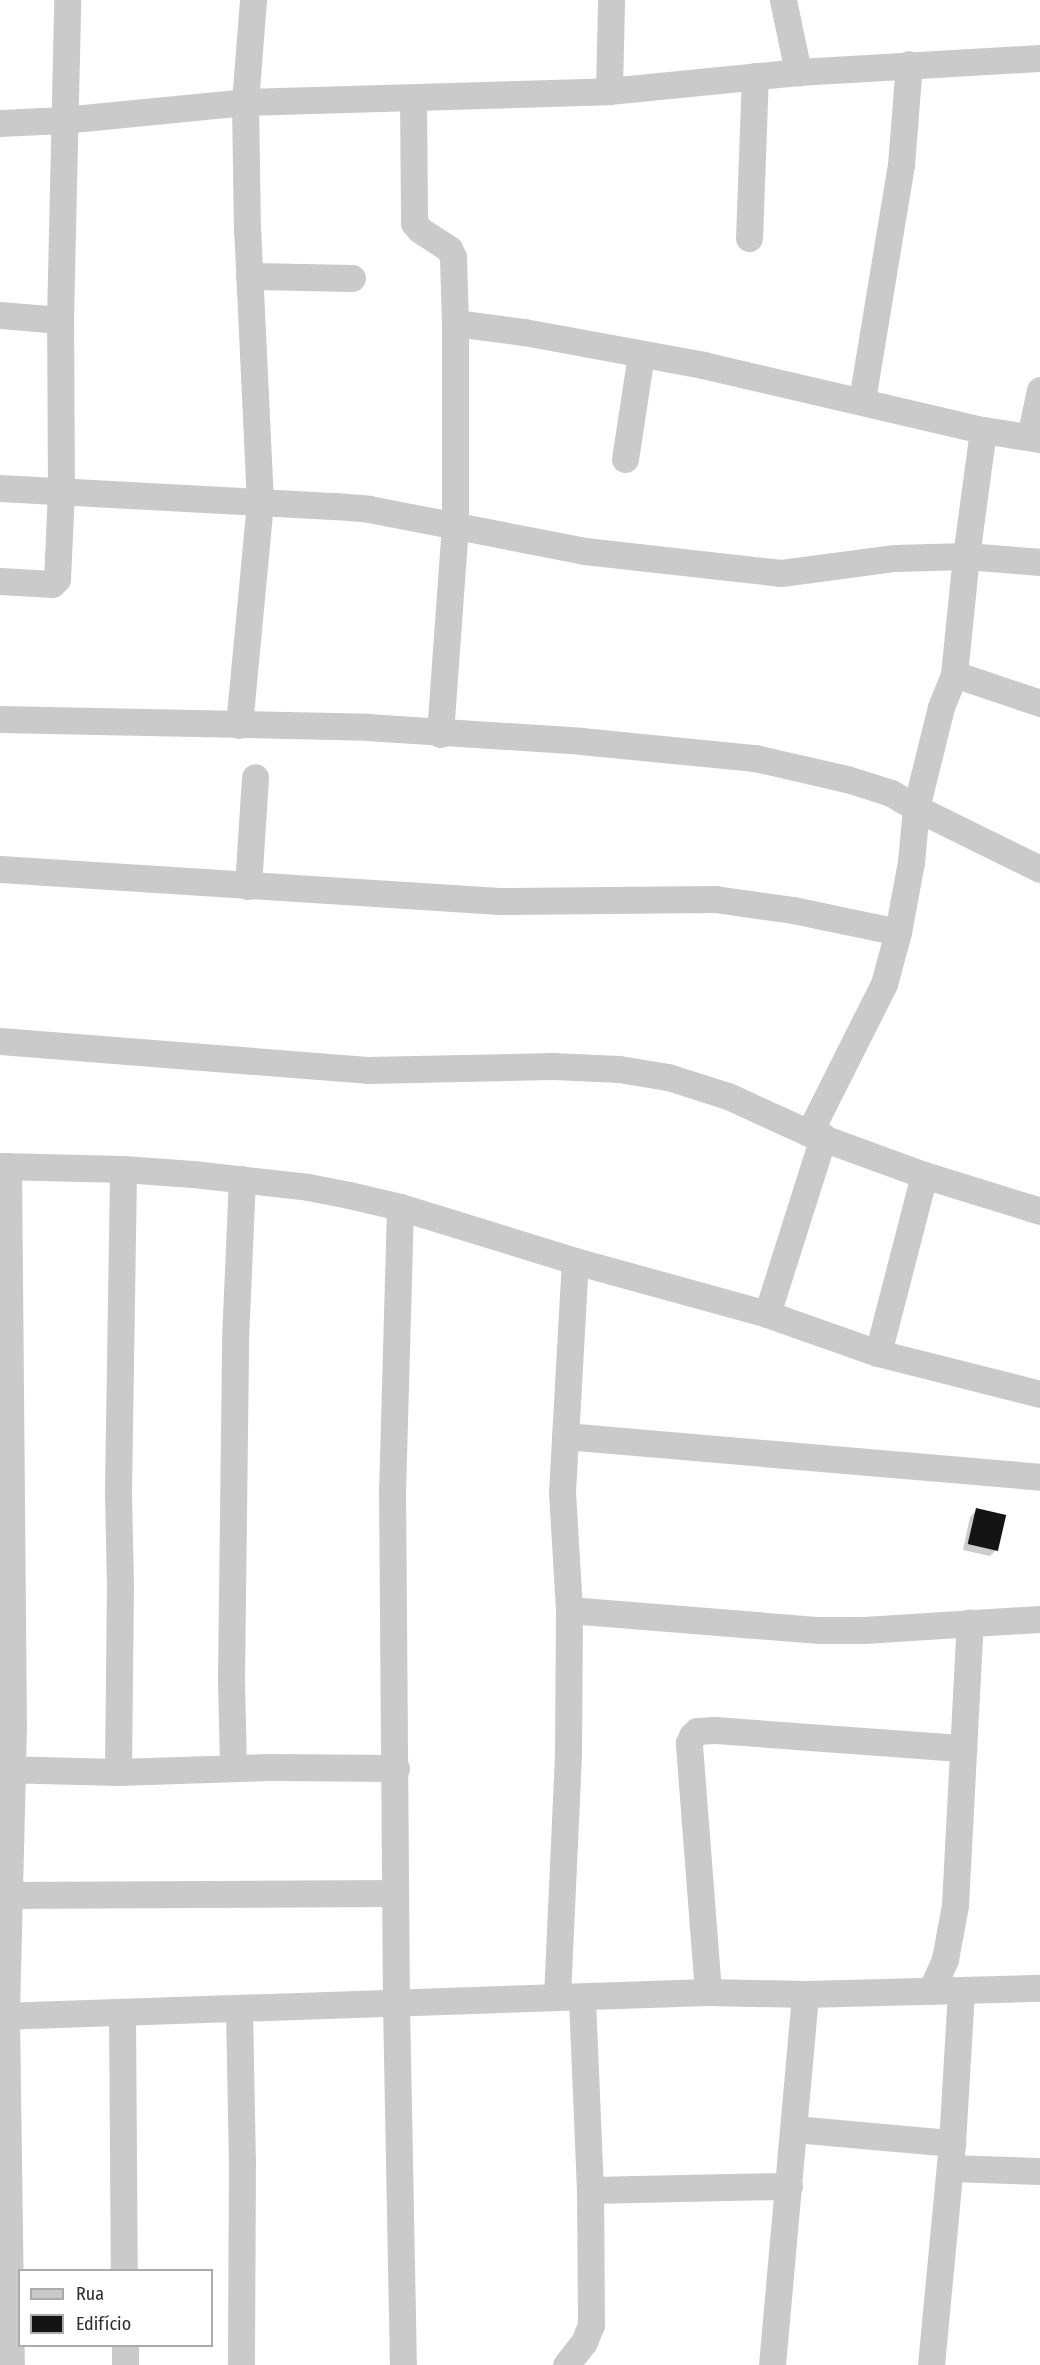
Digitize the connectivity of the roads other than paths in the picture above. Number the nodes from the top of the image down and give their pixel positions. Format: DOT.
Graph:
graph roads {
  1 [pos="67,0"];
  2 [pos="253,0"];
  3 [pos="611,0"];
  4 [pos="783,0"];
  5 [pos="1040,57"];
  6 [pos="909,64"];
  7 [pos="798,72"];
  8 [pos="755,76"];
  9 [pos="609,91"];
  10 [pos="413,99"];
  11 [pos="245,102"];
  12 [pos="63,120"];
  13 [pos="0,123"];
  14 [pos="749,238"];
  15 [pos="249,276"];
  16 [pos="352,278"];
  17 [pos="0,315"];
  18 [pos="60,320"];
  19 [pos="455,324"];
  20 [pos="641,354"];
  21 [pos="1040,390"];
  22 [pos="862,400"];
  23 [pos="983,430"];
  24 [pos="1035,438"];
  25 [pos="626,459"];
  26 [pos="0,488"];
  27 [pos="61,492"];
  28 [pos="260,502"];
  29 [pos="455,526"];
  30 [pos="1039,554"];
  31 [pos="966,556"];
  32 [pos="0,581"];
  33 [pos="954,674"];
  34 [pos="1040,703"];
  35 [pos="0,719"];
  36 [pos="239,725"];
  37 [pos="440,734"];
  38 [pos="255,777"];
  39 [pos="915,808"];
  40 [pos="0,869"];
  41 [pos="1040,869"];
  42 [pos="248,886"];
  43 [pos="898,932"];
  44 [pos="0,1041"];
  45 [pos="816,1135"];
  46 [pos="4,1166"];
  47 [pos="123,1169"];
  48 [pos="924,1175"];
  49 [pos="242,1179"];
  50 [pos="400,1207"];
  51 [pos="1040,1210"];
  52 [pos="575,1261"];
  53 [pos="767,1314"];
  54 [pos="878,1353"];
  55 [pos="1040,1394"];
  56 [pos="565,1436"];
  57 [pos="1040,1477"];
  58 [pos="569,1610"];
  59 [pos="1040,1619"];
  60 [pos="969,1622"];
  61 [pos="963,1748"];
  62 [pos="233,1768"];
  63 [pos="396,1768"];
  64 [pos="6,1769"];
  65 [pos="118,1772"];
  66 [pos="395,1893"];
  67 [pos="5,1895"];
  68 [pos="1040,1988"];
  69 [pos="961,1990"];
  70 [pos="931,1991"];
  71 [pos="708,1992"];
  72 [pos="805,1994"];
  73 [pos="570,1997"];
  74 [pos="396,2004"];
  75 [pos="239,2009"];
  76 [pos="122,2013"];
  77 [pos="3,2016"];
  78 [pos="794,2129"];
  79 [pos="951,2156"];
  80 [pos="1040,2171"];
  81 [pos="789,2186"];
  82 [pos="590,2190"];
  83 [pos="124,2269"];
  84 [pos="124,2347"];
  85 [pos="11,2365"];
  86 [pos="125,2365"];
  87 [pos="241,2365"];
  88 [pos="403,2365"];
  89 [pos="566,2365"];
  90 [pos="771,2365"];
  91 [pos="931,2365"];
  1 -- 12 [label="street"];
  2 -- 11 [label="street"];
  3 -- 9 [label="street"];
  4 -- 7 [label="street"];
  5 -- 6 [label="street"];
  6 -- 7 [label="street"];
  6 -- 22 [label="street"];
  7 -- 8 [label="street"];
  8 -- 9 [label="street"];
  8 -- 14 [label="street"];
  9 -- 10 [label="street"];
  10 -- 11 [label="street"];
  10 -- 19 [label="street"];
  11 -- 12 [label="street"];
  11 -- 15 [label="street"];
  12 -- 13 [label="street"];
  12 -- 18 [label="street"];
  15 -- 16 [label="street"];
  15 -- 28 [label="street"];
  17 -- 18 [label="street"];
  18 -- 27 [label="street"];
  19 -- 20 [label="street"];
  19 -- 29 [label="street"];
  20 -- 22 [label="street"];
  20 -- 25 [label="street"];
  21 -- 24 [label="street"];
  22 -- 23 [label="street"];
  23 -- 24 [label="street"];
  23 -- 31 [label="street"];
  26 -- 27 [label="street"];
  27 -- 28 [label="street"];
  27 -- 32 [label="street"];
  28 -- 29 [label="street"];
  28 -- 36 [label="street"];
  29 -- 31 [label="street"];
  29 -- 37 [label="street"];
  30 -- 31 [label="street"];
  31 -- 33 [label="street"];
  33 -- 34 [label="street"];
  33 -- 39 [label="street"];
  35 -- 36 [label="street"];
  36 -- 37 [label="street"];
  37 -- 39 [label="street"];
  38 -- 42 [label="street"];
  39 -- 41 [label="street"];
  39 -- 43 [label="street"];
  40 -- 42 [label="street"];
  42 -- 43 [label="street"];
  43 -- 45 [label="street"];
  44 -- 45 [label="street"];
  45 -- 48 [label="street"];
  45 -- 53 [label="street"];
  46 -- 47 [label="street"];
  46 -- 64 [label="street"];
  47 -- 49 [label="street"];
  47 -- 65 [label="street"];
  48 -- 51 [label="street"];
  48 -- 54 [label="street"];
  49 -- 50 [label="street"];
  49 -- 62 [label="street"];
  50 -- 52 [label="street"];
  50 -- 63 [label="street"];
  52 -- 53 [label="street"];
  52 -- 56 [label="street"];
  53 -- 54 [label="street"];
  54 -- 55 [label="street"];
  56 -- 57 [label="street"];
  56 -- 58 [label="street"];
  58 -- 60 [label="street"];
  58 -- 73 [label="street"];
  59 -- 60 [label="street"];
  60 -- 61 [label="street"];
  61 -- 70 [label="street"];
  61 -- 71 [label="street"];
  62 -- 63 [label="street"];
  62 -- 65 [label="street"];
  63 -- 66 [label="street"];
  64 -- 65 [label="street"];
  64 -- 67 [label="street"];
  66 -- 67 [label="street"];
  66 -- 74 [label="street"];
  67 -- 77 [label="street"];
  68 -- 69 [label="street"];
  69 -- 70 [label="street"];
  69 -- 79 [label="street"];
  70 -- 72 [label="street"];
  71 -- 72 [label="street"];
  71 -- 73 [label="street"];
  72 -- 78 [label="street"];
  73 -- 74 [label="street"];
  73 -- 82 [label="street"];
  74 -- 75 [label="street"];
  74 -- 88 [label="street"];
  75 -- 76 [label="street"];
  75 -- 87 [label="street"];
  76 -- 77 [label="street"];
  76 -- 83 [label="street"];
  77 -- 85 [label="street"];
  78 -- 79 [label="street"];
  78 -- 81 [label="street"];
  79 -- 80 [label="street"];
  79 -- 91 [label="street"];
  81 -- 82 [label="street"];
  81 -- 90 [label="street"];
  82 -- 89 [label="street"];
  84 -- 86 [label="street"];
}
